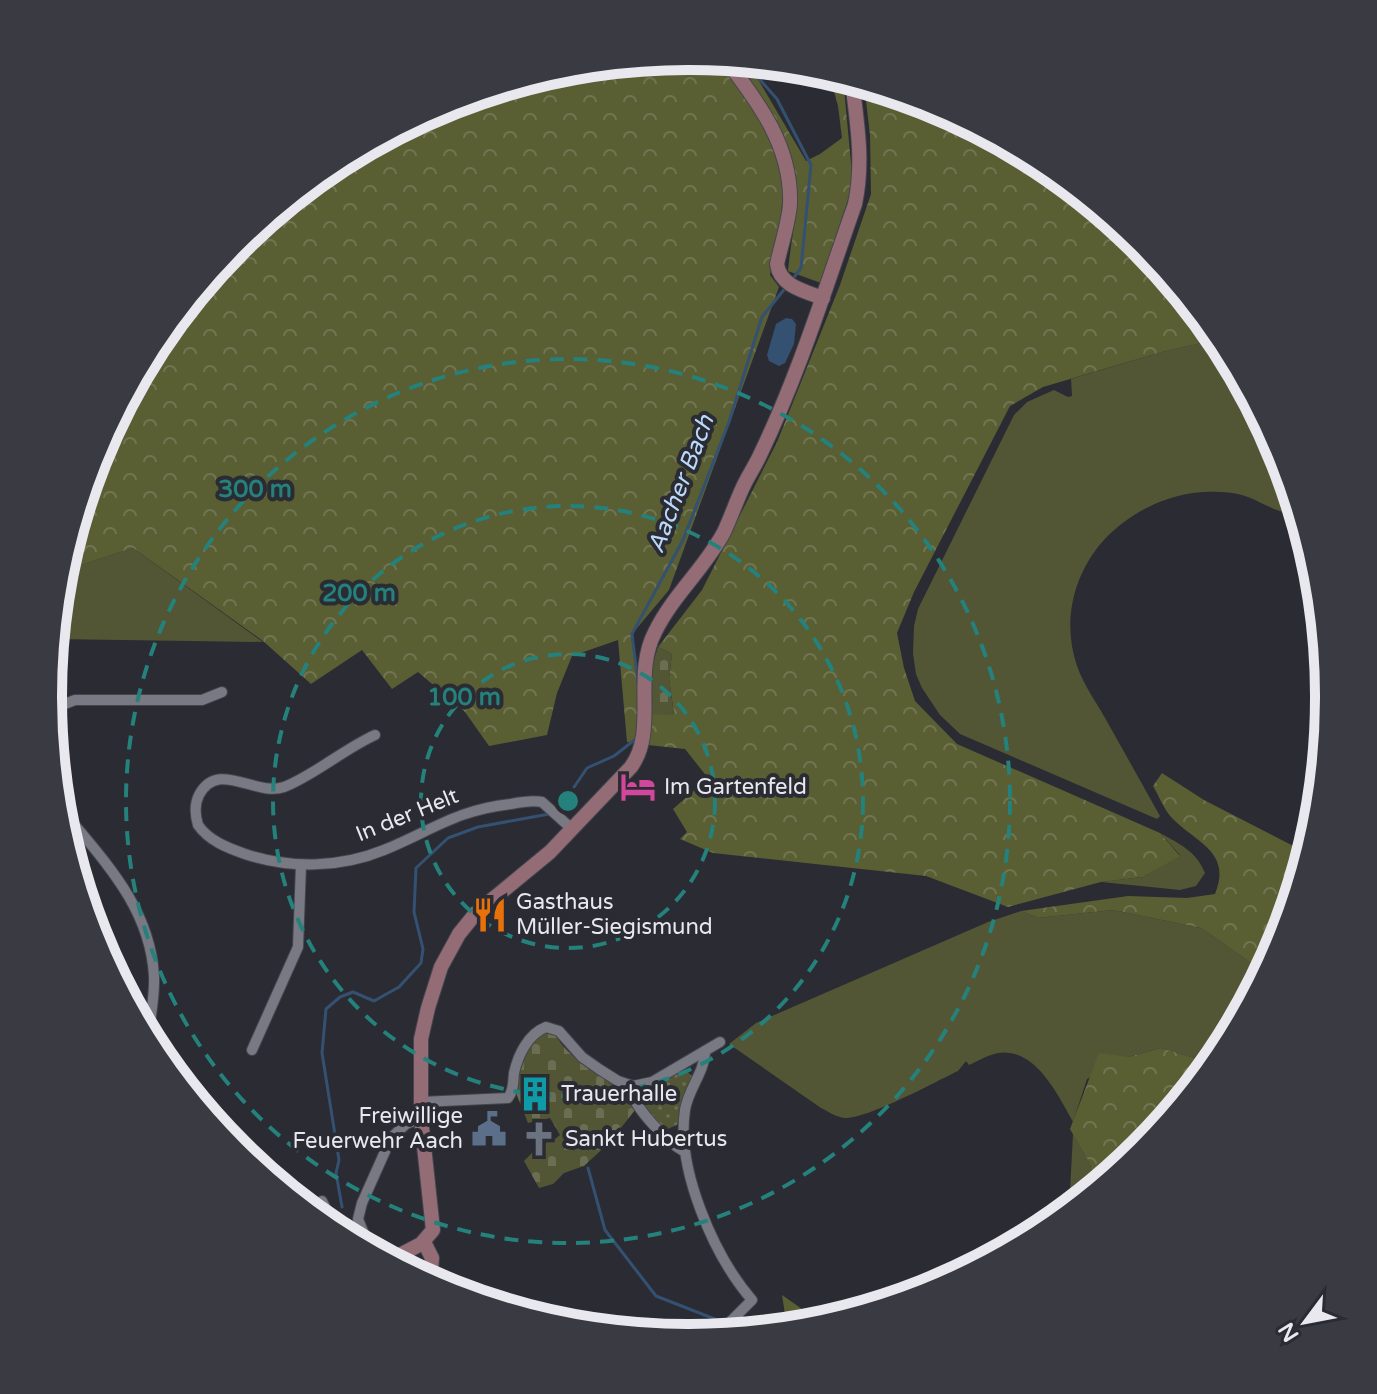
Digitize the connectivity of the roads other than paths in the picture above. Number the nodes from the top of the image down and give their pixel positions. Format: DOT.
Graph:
graph roads {
  1 [pos="735,73"];
  2 [pos="853,93"];
  3 [pos="823,298"];
  4 [pos="222,692"];
  5 [pos="62,705"];
  6 [pos="375,735"];
  7 [pos="76,826"];
  8 [pos="572,829"];
  9 [pos="301,865"];
  10 [pos="150,1017"];
  11 [pos="720,1042"];
  12 [pos="252,1050"];
  13 [pos="705,1051"];
  14 [pos="628,1085"];
  15 [pos="421,1102"];
  16 [pos="421,1118"];
  17 [pos="684,1131"];
  18 [pos="664,1134"];
  19 [pos="685,1152"];
  20 [pos="322,1201"];
  21 [pos="325,1207"];
  22 [pos="362,1232"];
  23 [pos="424,1242"];
  24 [pos="401,1254"];
  25 [pos="431,1268"];
  26 [pos="730,1322"];
  1 -- 3 [label="main road"];
  2 -- 3 [label="main road"];
  3 -- 8 [label="main road"];
  4 -- 5 [label="street"];
  6 -- 9 [label="street, In der Helt"];
  7 -- 10 [label="street"];
  8 -- 9 [label="street, In der Helt"];
  8 -- 15 [label="main road"];
  9 -- 12 [label="street"];
  11 -- 13 [label="street"];
  13 -- 14 [label="street"];
  13 -- 17 [label="street"];
  14 -- 15 [label="street"];
  14 -- 18 [label="street"];
  15 -- 16 [label="main road"];
  16 -- 22 [label="street"];
  16 -- 23 [label="main road"];
  17 -- 18 [label="street"];
  17 -- 19 [label="street"];
  18 -- 19 [label="street"];
  19 -- 26 [label="street"];
  20 -- 21 [label="street"];
  23 -- 24 [label="main road"];
  23 -- 25 [label="main road"];
}
